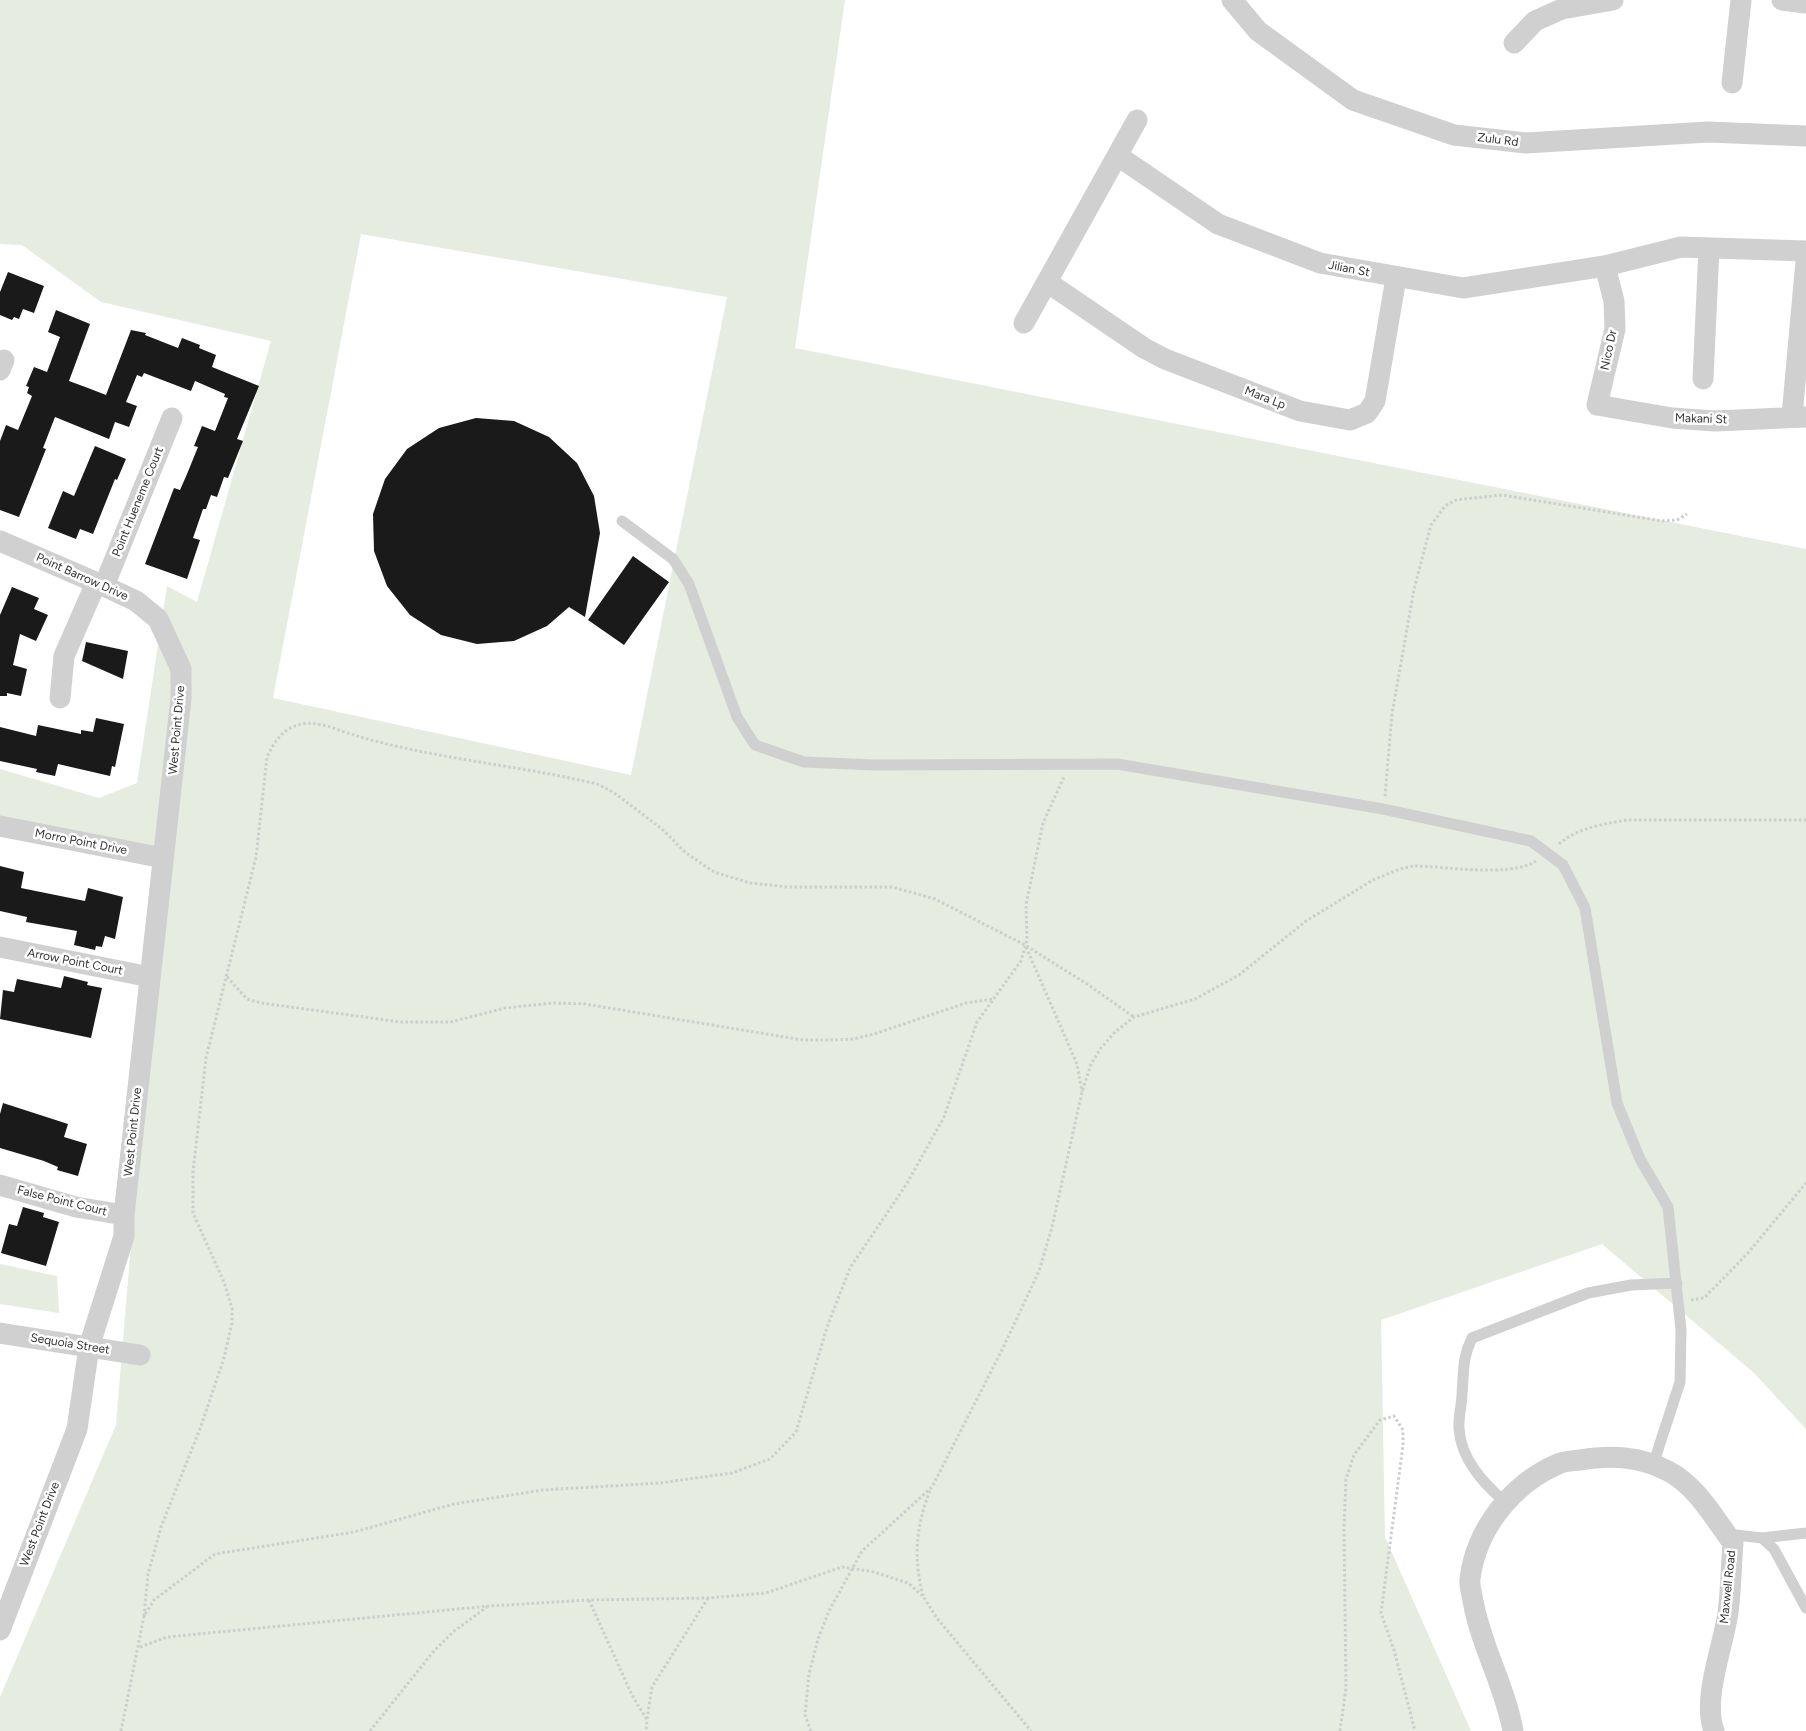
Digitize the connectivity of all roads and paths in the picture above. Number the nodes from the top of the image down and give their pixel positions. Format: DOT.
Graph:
graph roads {
  1 [pos="1232,0"];
  2 [pos="1613,0"];
  3 [pos="1742,0"];
  4 [pos="1782,0"];
  5 [pos="1806,4"];
  6 [pos="1514,43"];
  7 [pos="1732,83"];
  8 [pos="1137,120"];
  9 [pos="1806,136"];
  10 [pos="1118,156"];
  11 [pos="1709,248"];
  12 [pos="1806,251"];
  13 [pos="1806,261"];
  14 [pos="1606,266"];
  15 [pos="1396,278"];
  16 [pos="1047,282"];
  17 [pos="1024,323"];
  18 [pos="1702,379"];
  19 [pos="1597,405"];
  20 [pos="1799,417"];
  21 [pos="172,418"];
  22 [pos="1687,514"];
  23 [pos="622,522"];
  24 [pos="0,541"];
  25 [pos="100,584"];
  26 [pos="159,621"];
  27 [pos="60,698"];
  28 [pos="1070,763"];
  29 [pos="1384,809"];
  30 [pos="1806,820"];
  31 [pos="0,826"];
  32 [pos="1548,853"];
  33 [pos="163,858"];
  34 [pos="1025,945"];
  35 [pos="0,947"];
  36 [pos="227,976"];
  37 [pos="150,977"];
  38 [pos="994,999"];
  39 [pos="1134,1017"];
  40 [pos="1082,1092"];
  41 [pos="1806,1183"];
  42 [pos="0,1185"];
  43 [pos="124,1215"];
  44 [pos="1677,1283"];
  45 [pos="1678,1303"];
  46 [pos="0,1333"];
  47 [pos="89,1347"];
  48 [pos="140,1355"];
  49 [pos="1653,1465"];
  50 [pos="932,1487"];
  51 [pos="1505,1502"];
  52 [pos="1725,1533"];
  53 [pos="1806,1533"];
  54 [pos="1762,1538"];
  55 [pos="852,1568"];
  56 [pos="923,1596"];
  57 [pos="708,1598"];
  58 [pos="588,1600"];
  59 [pos="489,1606"];
  60 [pos="1806,1608"];
  61 [pos="144,1616"];
  62 [pos="0,1630"];
  63 [pos="140,1646"];
  64 [pos="647,1720"];
  65 [pos="121,1731"];
  66 [pos="370,1731"];
  67 [pos="646,1731"];
  68 [pos="811,1731"];
  69 [pos="1031,1731"];
  70 [pos="1340,1731"];
  71 [pos="1415,1731"];
  72 [pos="1513,1731"];
  73 [pos="1714,1731"];
  1 -- 9 [label="street, Zulu Rd"];
  2 -- 6 [label="street"];
  3 -- 7 [label="street"];
  4 -- 5 [label="street"];
  8 -- 10 [label="street"];
  10 -- 15 [label="street, Jilian St"];
  10 -- 16 [label="street"];
  11 -- 12 [label="street, Jilian St"];
  11 -- 14 [label="street, Jilian St"];
  11 -- 18 [label="street"];
  13 -- 20 [label="street"];
  14 -- 15 [label="street, Jilian St"];
  14 -- 19 [label="street, Nico Dr"];
  15 -- 16 [label="street, Mara Lp"];
  16 -- 17 [label="street"];
  19 -- 20 [label="street, Makani St"];
  21 -- 25 [label="street, Point Hueneme Court"];
  22 -- 29 [label="path"];
  23 -- 28 [label="lane"];
  24 -- 25 [label="street, Point Barrow Drive"];
  25 -- 26 [label="street, Point Barrow Drive"];
  25 -- 27 [label="street, Point Hueneme Court"];
  26 -- 33 [label="street, West Point Drive"];
  28 -- 29 [label="lane"];
  28 -- 34 [label="path"];
  29 -- 32 [label="lane"];
  30 -- 32 [label="path"];
  31 -- 33 [label="street, Morro Point Drive"];
  32 -- 39 [label="path"];
  32 -- 44 [label="lane"];
  33 -- 37 [label="street, West Point Drive"];
  34 -- 36 [label="path"];
  34 -- 38 [label="path"];
  34 -- 39 [label="path"];
  34 -- 40 [label="path"];
  35 -- 37 [label="street, Arrow Point Court"];
  36 -- 38 [label="path"];
  36 -- 61 [label="path"];
  37 -- 43 [label="street, West Point Drive"];
  38 -- 61 [label="path"];
  39 -- 40 [label="path"];
  40 -- 50 [label="path"];
  41 -- 45 [label="path"];
  42 -- 43 [label="street, False Point Court"];
  43 -- 47 [label="street, West Point Drive"];
  44 -- 45 [label="lane"];
  44 -- 51 [label="lane"];
  45 -- 49 [label="lane"];
  46 -- 47 [label="street, Sequoia Street"];
  47 -- 48 [label="street, Sequoia Street"];
  47 -- 62 [label="street, West Point Drive"];
  49 -- 51 [label="street, Maxwell Road"];
  49 -- 52 [label="street, Maxwell Road"];
  50 -- 55 [label="path"];
  50 -- 56 [label="path"];
  51 -- 72 [label="street, Maxwell Road"];
  52 -- 54 [label="lane"];
  52 -- 73 [label="street, Maxwell Road"];
  53 -- 54 [label="lane"];
  54 -- 60 [label="lane"];
  55 -- 56 [label="path"];
  55 -- 57 [label="path"];
  55 -- 68 [label="path"];
  56 -- 69 [label="path"];
  57 -- 58 [label="path"];
  57 -- 64 [label="path"];
  58 -- 59 [label="path"];
  58 -- 64 [label="path"];
  59 -- 63 [label="path"];
  59 -- 66 [label="path"];
  61 -- 63 [label="path"];
  63 -- 65 [label="path"];
  64 -- 67 [label="path"];
  70 -- 71 [label="path"];
}
